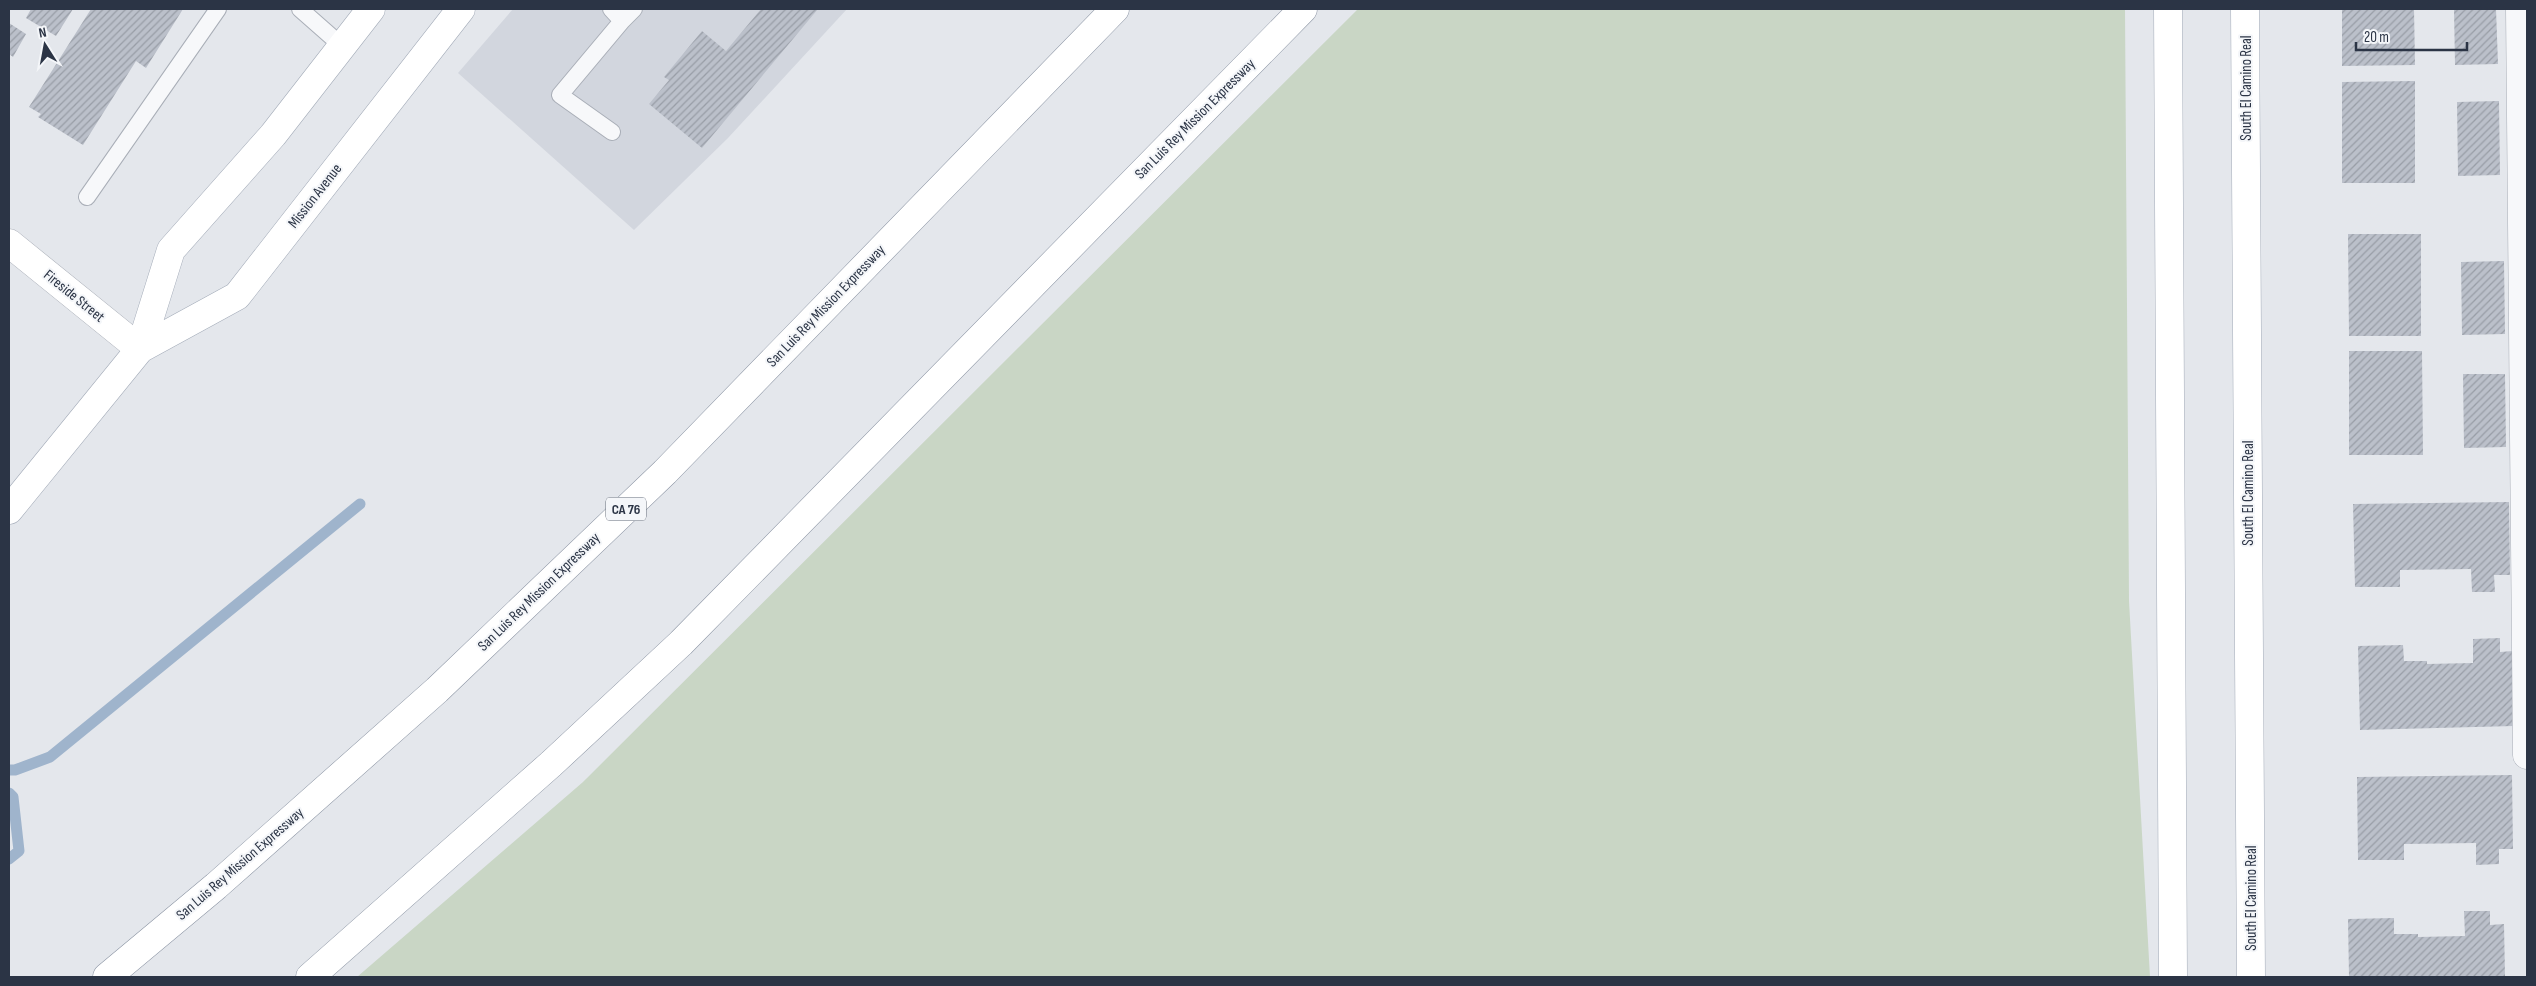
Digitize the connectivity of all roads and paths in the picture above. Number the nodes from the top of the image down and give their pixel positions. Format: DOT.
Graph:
graph roads {
  1 [pos="218,9"];
  2 [pos="300,9"];
  3 [pos="371,9"];
  4 [pos="461,9"];
  5 [pos="634,9"];
  6 [pos="1115,9"];
  7 [pos="1303,9"];
  8 [pos="2168,9"];
  9 [pos="2245,9"];
  10 [pos="2520,9"];
  11 [pos="616,15"];
  12 [pos="342,46"];
  13 [pos="612,132"];
  14 [pos="86,197"];
  15 [pos="9,243"];
  16 [pos="140,349"];
  17 [pos="9,510"];
  18 [pos="2527,755"];
  19 [pos="107,977"];
  20 [pos="310,977"];
  21 [pos="2173,977"];
  22 [pos="2251,977"];
  1 -- 14 [label="lane"];
  2 -- 12 [label="lane"];
  3 -- 12 [label="main road, Mission Avenue"];
  4 -- 16 [label="main road, Mission Avenue"];
  5 -- 11 [label="lane"];
  6 -- 19 [label="main road, San Luis Rey Mission Expressway / CA 76"];
  7 -- 20 [label="main road, San Luis Rey Mission Expressway"];
  8 -- 21 [label="main road"];
  9 -- 22 [label="main road, South El Camino Real"];
  10 -- 18 [label="street"];
  11 -- 13 [label="lane"];
  12 -- 16 [label="main road, Mission Avenue"];
  15 -- 16 [label="main road, Fireside Street"];
  16 -- 17 [label="main road, Mission Avenue"];
}
